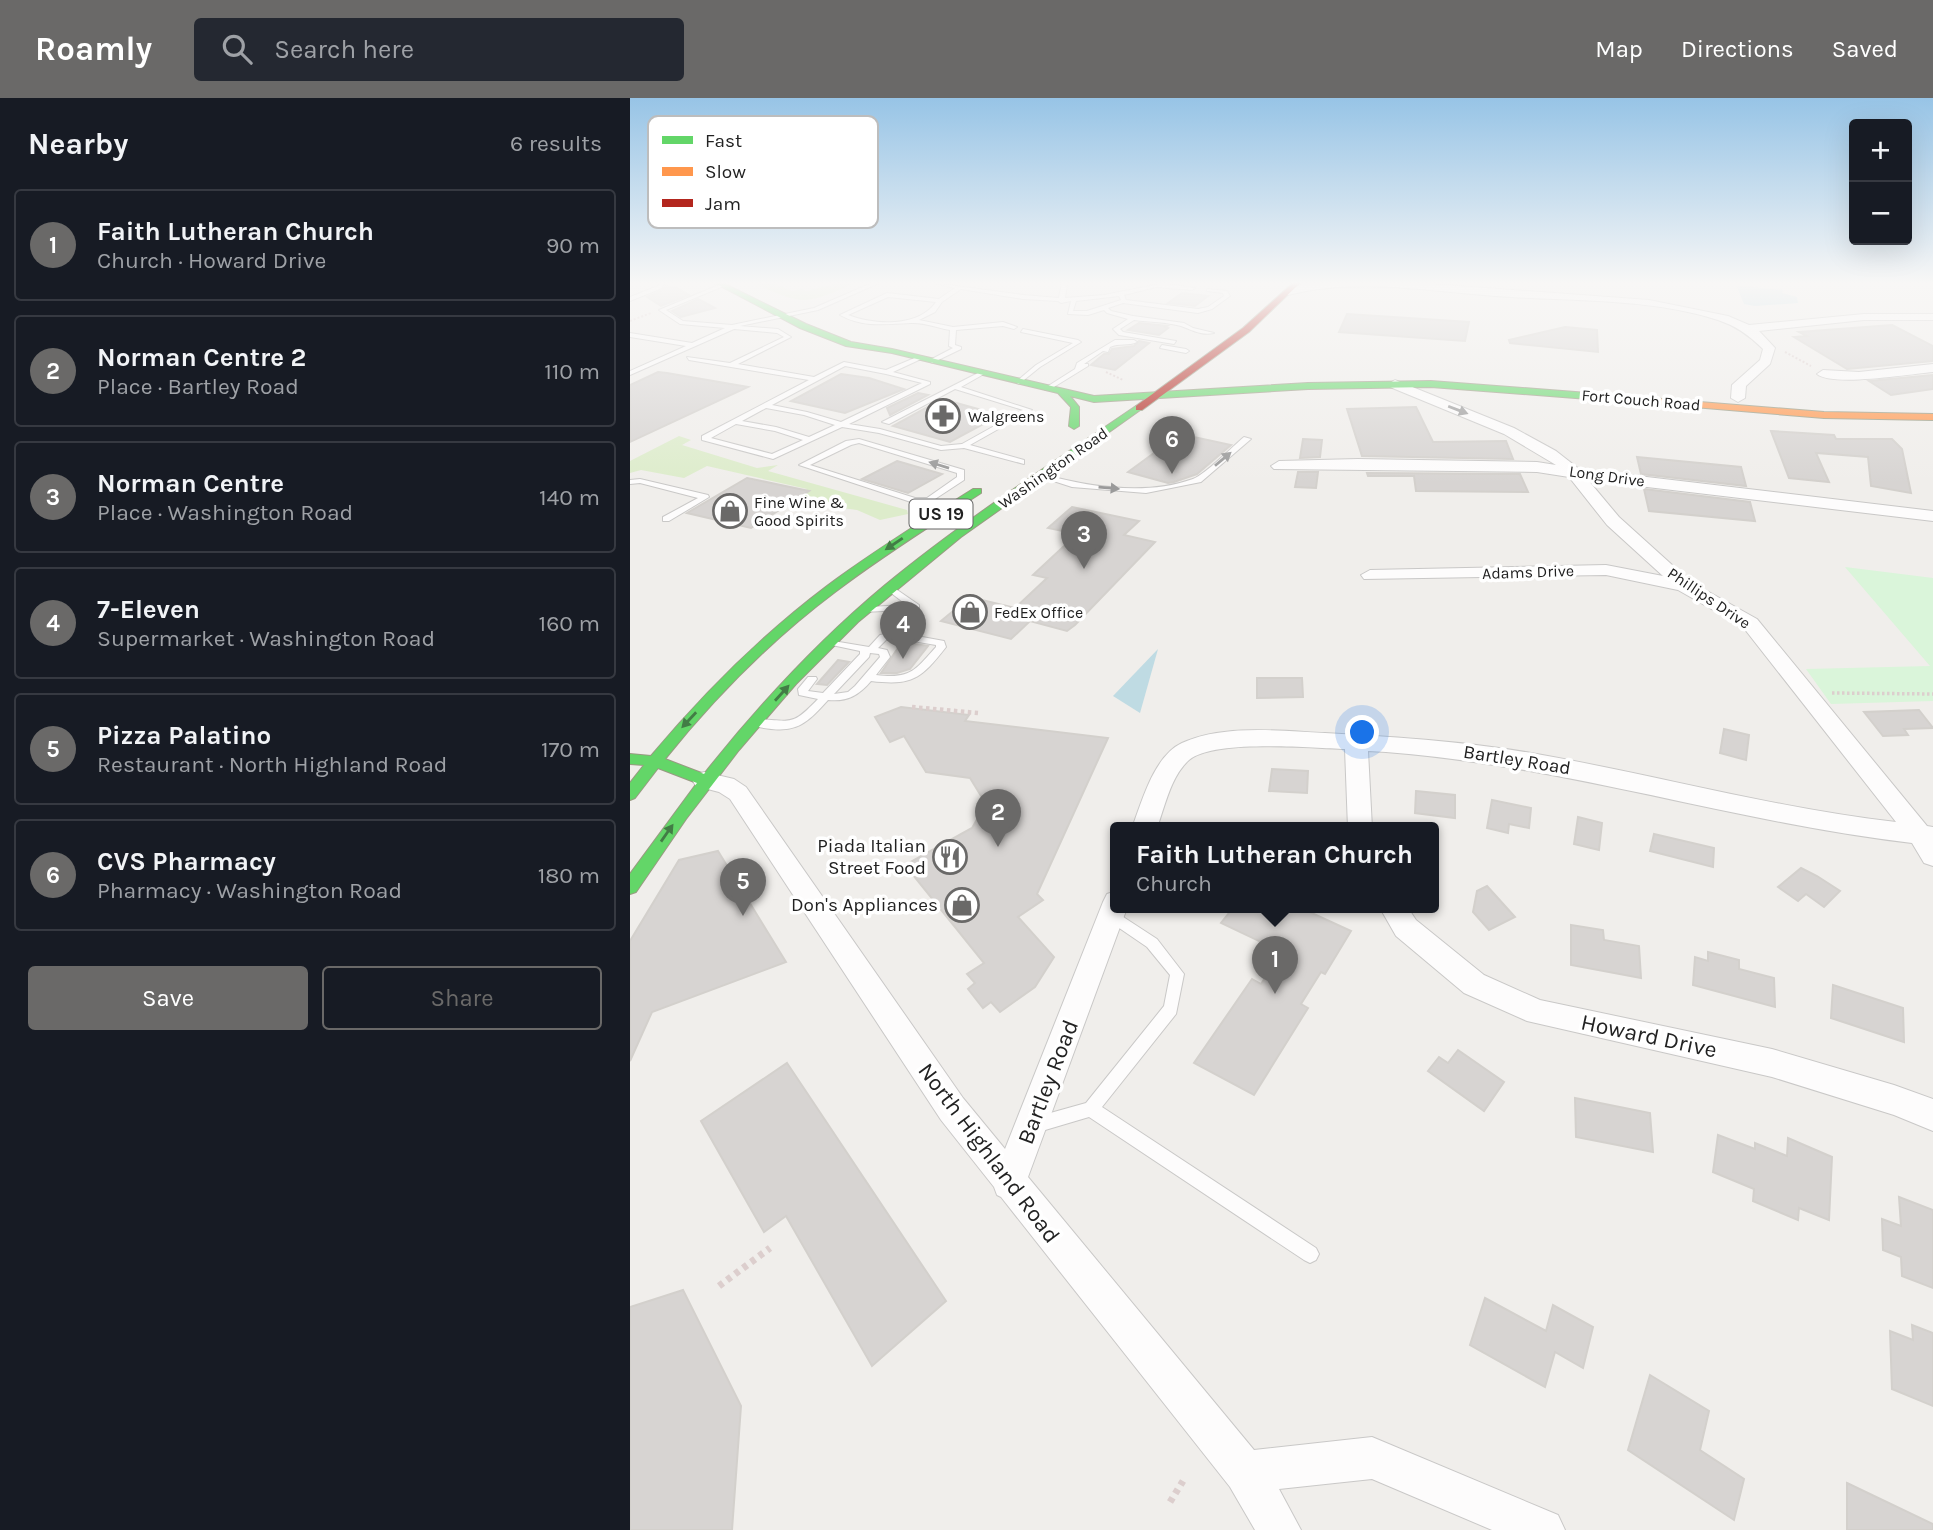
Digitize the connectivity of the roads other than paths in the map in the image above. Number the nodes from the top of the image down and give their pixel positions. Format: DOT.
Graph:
graph roads {
  1 [pos="684,350"];
  2 [pos="762,350"];
  3 [pos="870,350"];
  4 [pos="953,350"];
  5 [pos="1065,350"];
  6 [pos="1104,350"];
  7 [pos="1177,350"];
  8 [pos="1222,350"];
  9 [pos="1768,350"];
  10 [pos="892,351"];
  11 [pos="688,358"];
  12 [pos="925,359"];
  13 [pos="731,365"];
  14 [pos="1086,365"];
  15 [pos="1166,365"];
  16 [pos="1933,368"];
  17 [pos="1195,370"];
  18 [pos="1073,371"];
  19 [pos="887,372"];
  20 [pos="630,373"];
  21 [pos="982,373"];
  22 [pos="1824,374"];
  23 [pos="815,379"];
  24 [pos="1146,379"];
  25 [pos="1019,382"];
  26 [pos="1395,384"];
  27 [pos="955,387"];
  28 [pos="1257,390"];
  29 [pos="1054,391"];
  30 [pos="1155,398"];
  31 [pos="1738,398"];
  32 [pos="1115,400"];
  33 [pos="764,406"];
  34 [pos="1721,407"];
  35 [pos="1761,410"];
  36 [pos="1933,417"];
  37 [pos="734,422"];
  38 [pos="841,425"];
  39 [pos="877,430"];
  40 [pos="1247,439"];
  41 [pos="809,440"];
  42 [pos="859,441"];
  43 [pos="964,446"];
  44 [pos="1027,458"];
  45 [pos="1279,466"];
  46 [pos="1573,471"];
  47 [pos="1042,476"];
  48 [pos="630,482"];
  49 [pos="1072,485"];
  50 [pos="929,500"];
  51 [pos="953,506"];
  52 [pos="1933,516"];
  53 [pos="666,519"];
  54 [pos="1370,575"];
  55 [pos="1684,586"];
  56 [pos="890,588"];
  57 [pos="864,610"];
  58 [pos="837,647"];
  59 [pos="868,649"];
  60 [pos="820,671"];
  61 [pos="867,677"];
  62 [pos="827,698"];
  63 [pos="753,723"];
  64 [pos="1356,742"];
  65 [pos="630,760"];
  66 [pos="654,761"];
  67 [pos="704,780"];
  68 [pos="633,786"];
  69 [pos="1146,822"];
  70 [pos="1360,822"];
  71 [pos="1926,835"];
  72 [pos="1933,856"];
  73 [pos="630,887"];
  74 [pos="1111,913"];
  75 [pos="1118,913"];
  76 [pos="1396,913"];
  77 [pos="1091,1109"];
  78 [pos="1933,1115"];
  79 [pos="1031,1126"];
  80 [pos="1009,1183"];
  81 [pos="1310,1254"];
  82 [pos="1245,1472"];
  83 [pos="1279,1530"];
  84 [pos="1543,1530"];
  1 -- 20 [label="lane"];
  2 -- 13 [label="lane"];
  3 -- 10 [label="street, Fort Couch Road"];
  4 -- 12 [label="lane"];
  5 -- 25 [label="lane"];
  6 -- 18 [label="lane"];
  7 -- 15 [label="street"];
  8 -- 17 [label="street, Washington Road / US 19"];
  9 -- 31 [label="street"];
  10 -- 12 [label="street, Fort Couch Road"];
  11 -- 13 [label="lane"];
  12 -- 19 [label="lane"];
  12 -- 21 [label="street, Fort Couch Road"];
  13 -- 23 [label="lane"];
  14 -- 18 [label="lane"];
  16 -- 22 [label="street"];
  17 -- 28 [label="street"];
  17 -- 30 [label="street, Washington Road / US 19"];
  18 -- 29 [label="lane"];
  19 -- 23 [label="lane"];
  19 -- 38 [label="lane"];
  21 -- 25 [label="street, Fort Couch Road"];
  21 -- 27 [label="lane"];
  23 -- 33 [label="lane"];
  24 -- 32 [label="street, Washington Road"];
  25 -- 29 [label="street, Fort Couch Road"];
  26 -- 28 [label="street, Fort Couch Road"];
  26 -- 34 [label="street, Fort Couch Road"];
  26 -- 46 [label="street, Phillips Drive, one-way"];
  27 -- 39 [label="lane"];
  27 -- 43 [label="lane"];
  28 -- 30 [label="street, Fort Couch Road"];
  29 -- 32 [label="street, Fort Couch Road"];
  29 -- 32 [label="street, Washington Road"];
  30 -- 32 [label="street, Fort Couch Road"];
  30 -- 47 [label="street, Washington Road / US 19"];
  31 -- 34 [label="street"];
  31 -- 35 [label="street"];
  33 -- 37 [label="lane"];
  33 -- 38 [label="lane"];
  34 -- 35 [label="street, Fort Couch Road"];
  35 -- 36 [label="street, Fort Couch Road"];
  37 -- 41 [label="lane"];
  37 -- 41 [label="lane"];
  38 -- 39 [label="lane"];
  38 -- 41 [label="lane"];
  39 -- 42 [label="lane"];
  39 -- 43 [label="lane"];
  49 -- 40 [label="lane, one-way"];
  50 -- 42 [label="lane, one-way"];
  42 -- 50 [label="lane"];
  43 -- 44 [label="lane"];
  44 -- 51 [label="street, Washington Road / US 19"];
  45 -- 46 [label="street, Long Drive"];
  46 -- 52 [label="street, Long Drive"];
  46 -- 55 [label="street, Phillips Drive"];
  47 -- 49 [label="lane"];
  47 -- 56 [label="street, Washington Road / US 19"];
  48 -- 53 [label="lane"];
  50 -- 51 [label="lane"];
  51 -- 66 [label="street, Washington Road / US 19, one-way"];
  54 -- 55 [label="street, Adams Drive"];
  55 -- 71 [label="street, Phillips Drive"];
  56 -- 57 [label="street, Washington Road / US 19"];
  56 -- 57 [label="lane"];
  57 -- 58 [label="street, Washington Road / US 19"];
  58 -- 59 [label="lane"];
  63 -- 58 [label="street, Washington Road / US 19, one-way"];
  59 -- 61 [label="lane"];
  59 -- 61 [label="lane"];
  59 -- 62 [label="lane"];
  60 -- 62 [label="lane"];
  61 -- 62 [label="lane"];
  62 -- 63 [label="lane"];
  63 -- 67 [label="street, Washington Road / US 19"];
  64 -- 69 [label="street, Bartley Road"];
  64 -- 70 [label="street"];
  64 -- 71 [label="street, Bartley Road"];
  65 -- 66 [label="street"];
  66 -- 67 [label="street"];
  66 -- 68 [label="street, Washington Road / US 19"];
  67 -- 68 [label="street"];
  73 -- 67 [label="street, Washington Road / US 19, one-way"];
  67 -- 80 [label="street, North Highland Road"];
  71 -- 72 [label="street, Phillips Drive"];
  74 -- 79 [label="street, Bartley Road"];
  75 -- 77 [label="lane"];
  76 -- 78 [label="street, Howard Drive"];
  77 -- 79 [label="lane"];
  77 -- 81 [label="lane"];
  79 -- 80 [label="street, Bartley Road"];
  80 -- 82 [label="street, North Highland Road"];
  82 -- 83 [label="street, North Highland Road"];
  82 -- 84 [label="street"];
}
